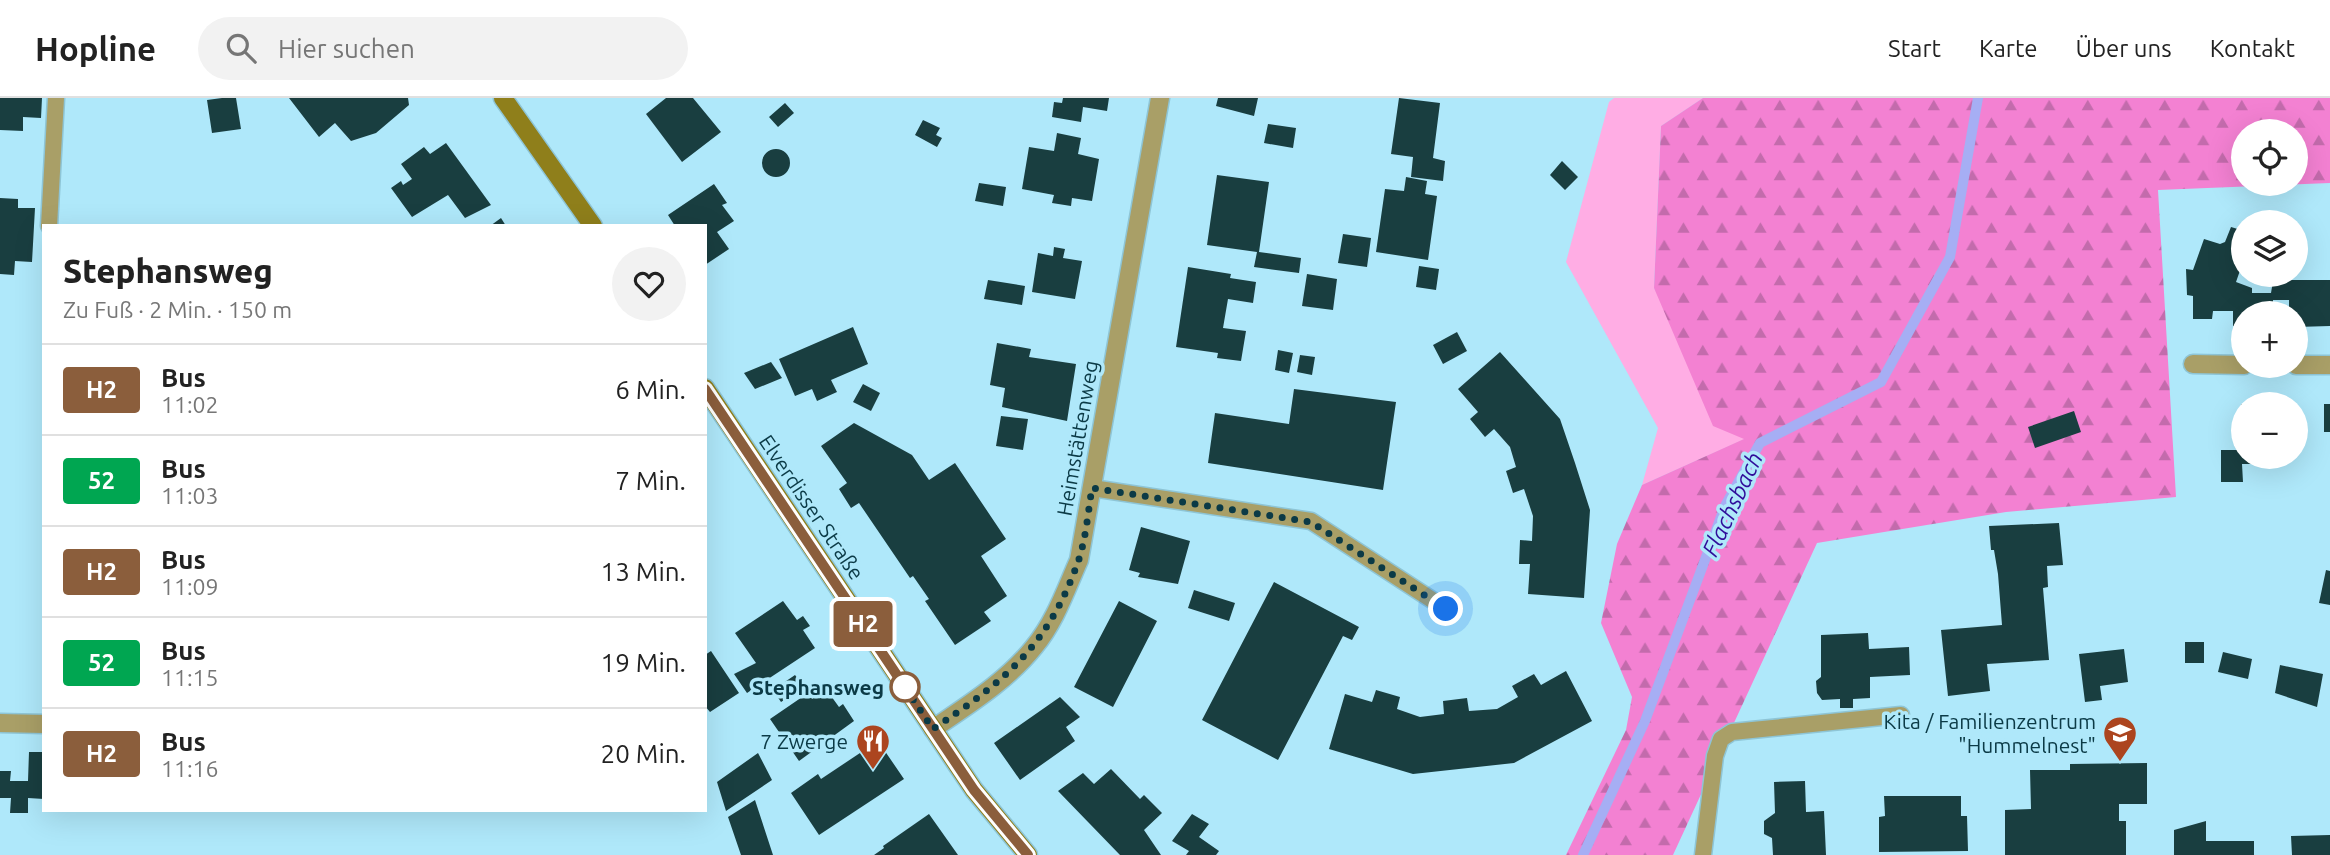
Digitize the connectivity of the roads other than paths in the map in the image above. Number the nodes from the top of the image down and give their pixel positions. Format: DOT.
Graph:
graph roads {
  1 [pos="56,98"];
  2 [pos="503,98"];
  3 [pos="1160,98"];
  4 [pos="49,224"];
  5 [pos="592,224"];
  6 [pos="2193,365"];
  7 [pos="2231,365"];
  8 [pos="2308,365"];
  9 [pos="2330,365"];
  10 [pos="707,391"];
  11 [pos="1092,488"];
  12 [pos="1446,609"];
  13 [pos="1901,715"];
  14 [pos="0,723"];
  15 [pos="42,724"];
  16 [pos="933,729"];
  17 [pos="1028,855"];
  18 [pos="1703,855"];
  1 -- 4 [label="lane"];
  2 -- 5 [label="main road"];
  3 -- 11 [label="street, Heimstättenweg"];
  6 -- 7 [label="street"];
  8 -- 9 [label="street"];
  10 -- 16 [label="main road, Elverdisser Straße"];
  11 -- 12 [label="lane"];
  11 -- 16 [label="street, Heimstättenweg"];
  13 -- 18 [label="lane"];
  14 -- 15 [label="street"];
  16 -- 17 [label="main road, Elverdisser Straße"];
}
